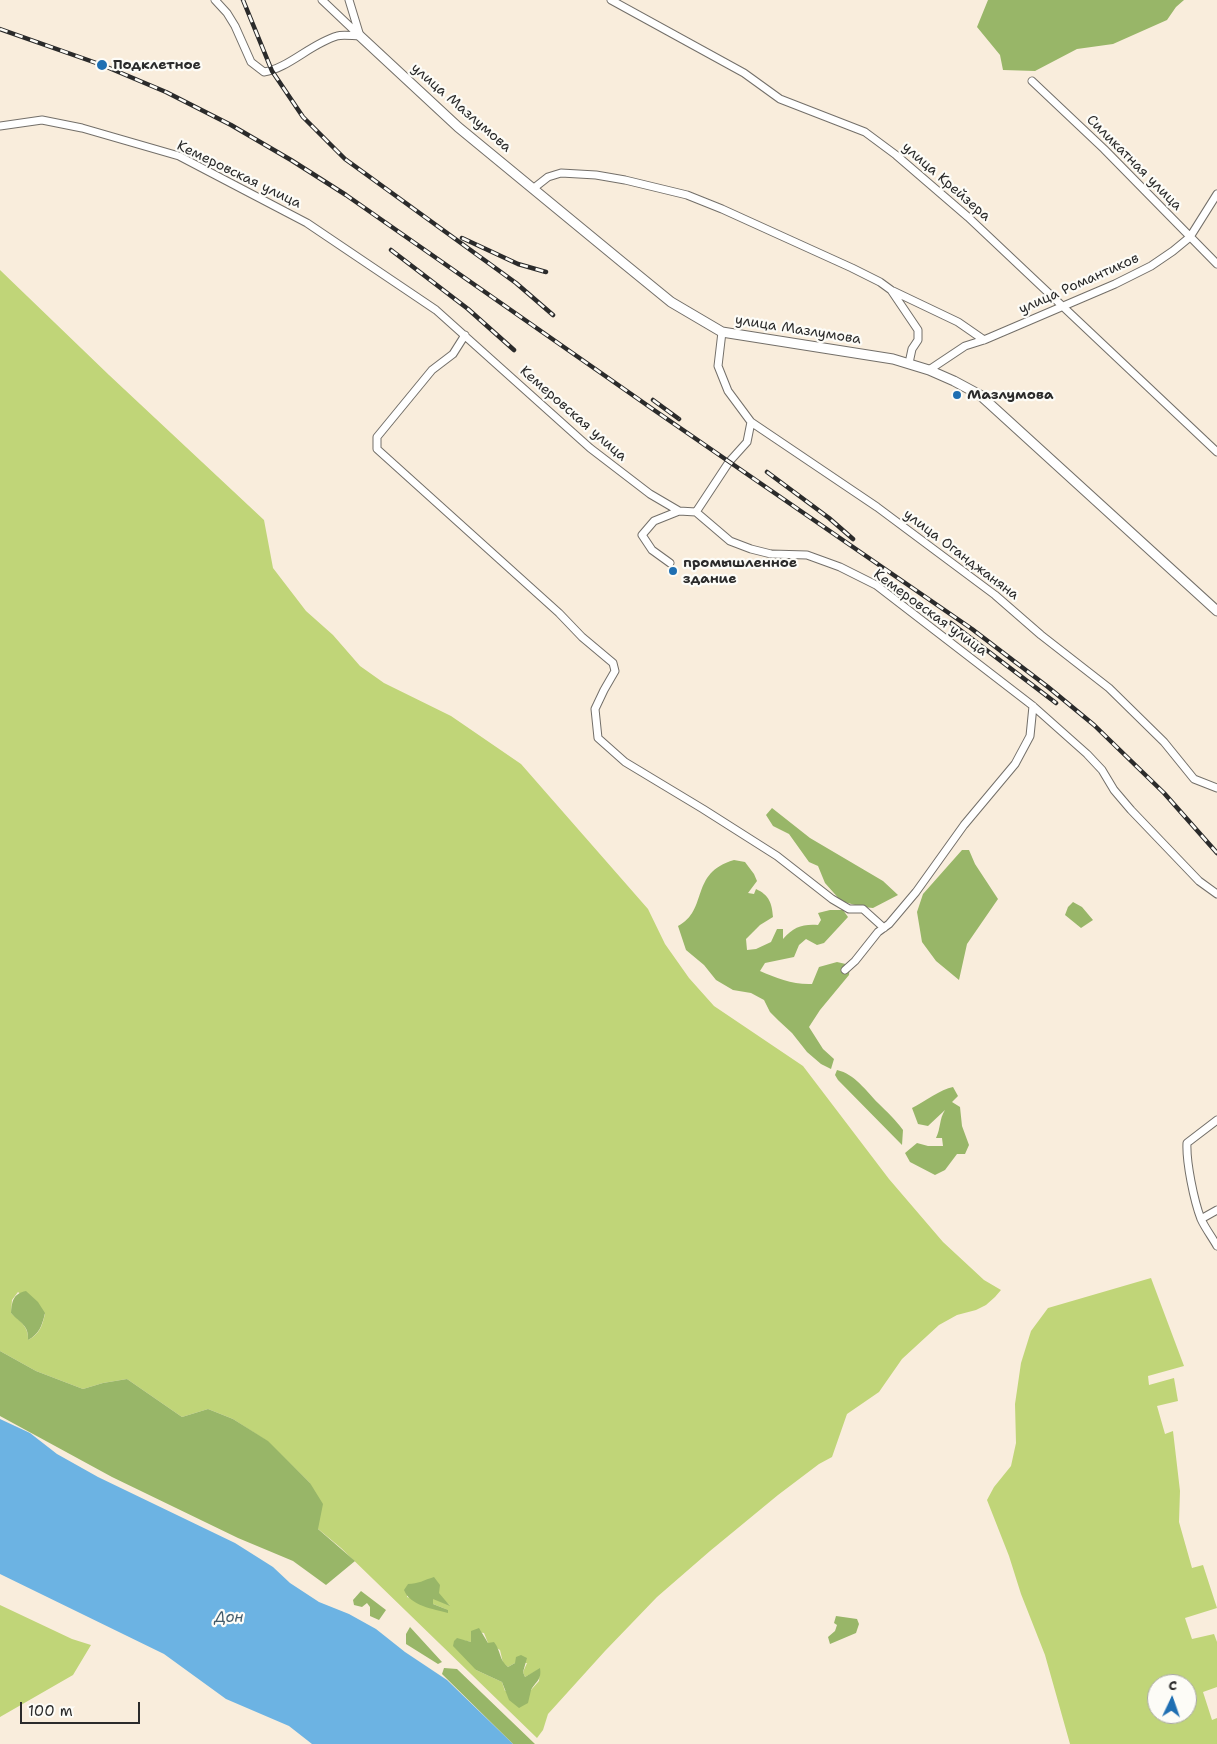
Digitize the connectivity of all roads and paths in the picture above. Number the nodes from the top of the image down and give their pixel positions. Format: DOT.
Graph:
graph roads {
  1 [pos="215,0"];
  2 [pos="322,0"];
  3 [pos="349,0"];
  4 [pos="611,0"];
  5 [pos="360,36"];
  6 [pos="1032,81"];
  7 [pos="0,126"];
  8 [pos="534,188"];
  9 [pos="1217,194"];
  10 [pos="1190,237"];
  11 [pos="1217,264"];
  12 [pos="891,290"];
  13 [pos="1062,306"];
  14 [pos="722,332"];
  15 [pos="465,335"];
  16 [pos="984,340"];
  17 [pos="909,363"];
  18 [pos="929,370"];
  19 [pos="751,422"];
  20 [pos="1217,452"];
  21 [pos="679,511"];
  22 [pos="696,512"];
  23 [pos="670,563"];
  24 [pos="1217,611"];
  25 [pos="1033,706"];
  26 [pos="1217,788"];
  27 [pos="1217,894"];
  28 [pos="884,928"];
  29 [pos="845,970"];
  30 [pos="1217,1120"];
  31 [pos="1217,1210"];
  32 [pos="1201,1219"];
  33 [pos="1217,1246"];
  1 -- 5 [label="street"];
  2 -- 5 [label="street"];
  3 -- 5 [label="street"];
  4 -- 13 [label="street, улица Крейзера"];
  5 -- 8 [label="street, улица Мазлумова"];
  6 -- 10 [label="street, Силикатная улица"];
  7 -- 15 [label="street, Кемеровская улица"];
  8 -- 12 [label="street"];
  8 -- 14 [label="street, улица Мазлумова"];
  9 -- 10 [label="street, улица Романтиков"];
  10 -- 11 [label="street, Силикатная улица"];
  10 -- 13 [label="street, улица Романтиков"];
  12 -- 16 [label="street"];
  12 -- 17 [label="street"];
  13 -- 16 [label="street, улица Романтиков"];
  13 -- 20 [label="street, улица Крейзера"];
  14 -- 17 [label="street, улица Мазлумова"];
  14 -- 19 [label="street, улица Оганджаняна"];
  15 -- 21 [label="street, Кемеровская улица"];
  15 -- 28 [label="street"];
  16 -- 18 [label="street, улица Романтиков"];
  17 -- 18 [label="street, улица Мазлумова"];
  18 -- 24 [label="street, улица Мазлумова"];
  19 -- 22 [label="street"];
  19 -- 26 [label="street, улица Оганджаняна"];
  21 -- 22 [label="street, Кемеровская улица"];
  21 -- 23 [label="street"];
  22 -- 25 [label="street, Кемеровская улица"];
  25 -- 27 [label="street, Кемеровская улица"];
  25 -- 28 [label="street"];
  28 -- 29 [label="street"];
  30 -- 32 [label="street"];
  31 -- 32 [label="street"];
  32 -- 33 [label="street"];
}
